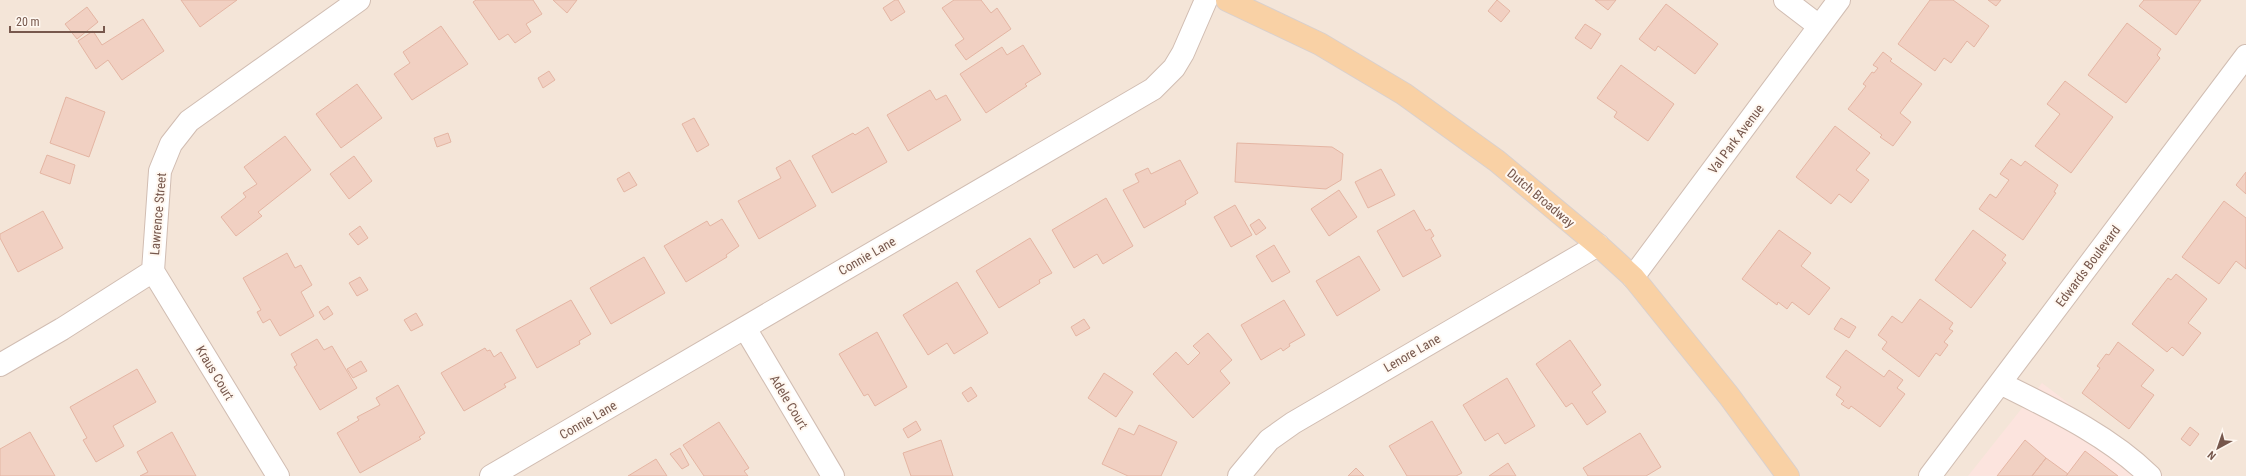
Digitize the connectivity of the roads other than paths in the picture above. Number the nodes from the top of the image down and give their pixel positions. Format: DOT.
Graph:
graph roads {
  1 [pos="359,0"];
  2 [pos="1206,0"];
  3 [pos="1228,0"];
  4 [pos="1785,0"];
  5 [pos="1839,0"];
  6 [pos="1819,26"];
  7 [pos="2246,56"];
  8 [pos="1598,245"];
  9 [pos="153,271"];
  10 [pos="1633,278"];
  11 [pos="745,328"];
  12 [pos="0,365"];
  13 [pos="2000,383"];
  14 [pos="278,476"];
  15 [pos="491,476"];
  16 [pos="833,476"];
  17 [pos="1239,476"];
  18 [pos="1788,476"];
  19 [pos="1930,476"];
  20 [pos="2150,476"];
  1 -- 9 [label="street, Lawrence Street"];
  2 -- 11 [label="street, Connie Lane"];
  3 -- 8 [label="main road, Dutch Broadway"];
  4 -- 6 [label="street"];
  5 -- 6 [label="street, Val Park Avenue"];
  6 -- 10 [label="street, Val Park Avenue"];
  7 -- 13 [label="street, Edwards Boulevard"];
  8 -- 10 [label="main road, Dutch Broadway"];
  8 -- 17 [label="street, Lenore Lane"];
  9 -- 12 [label="street, Lawrence Street"];
  9 -- 14 [label="street, Kraus Court"];
  10 -- 18 [label="main road, Dutch Broadway"];
  11 -- 15 [label="street, Connie Lane"];
  11 -- 16 [label="street, Adele Court"];
  13 -- 19 [label="street, Edwards Boulevard"];
  13 -- 20 [label="street"];
}
